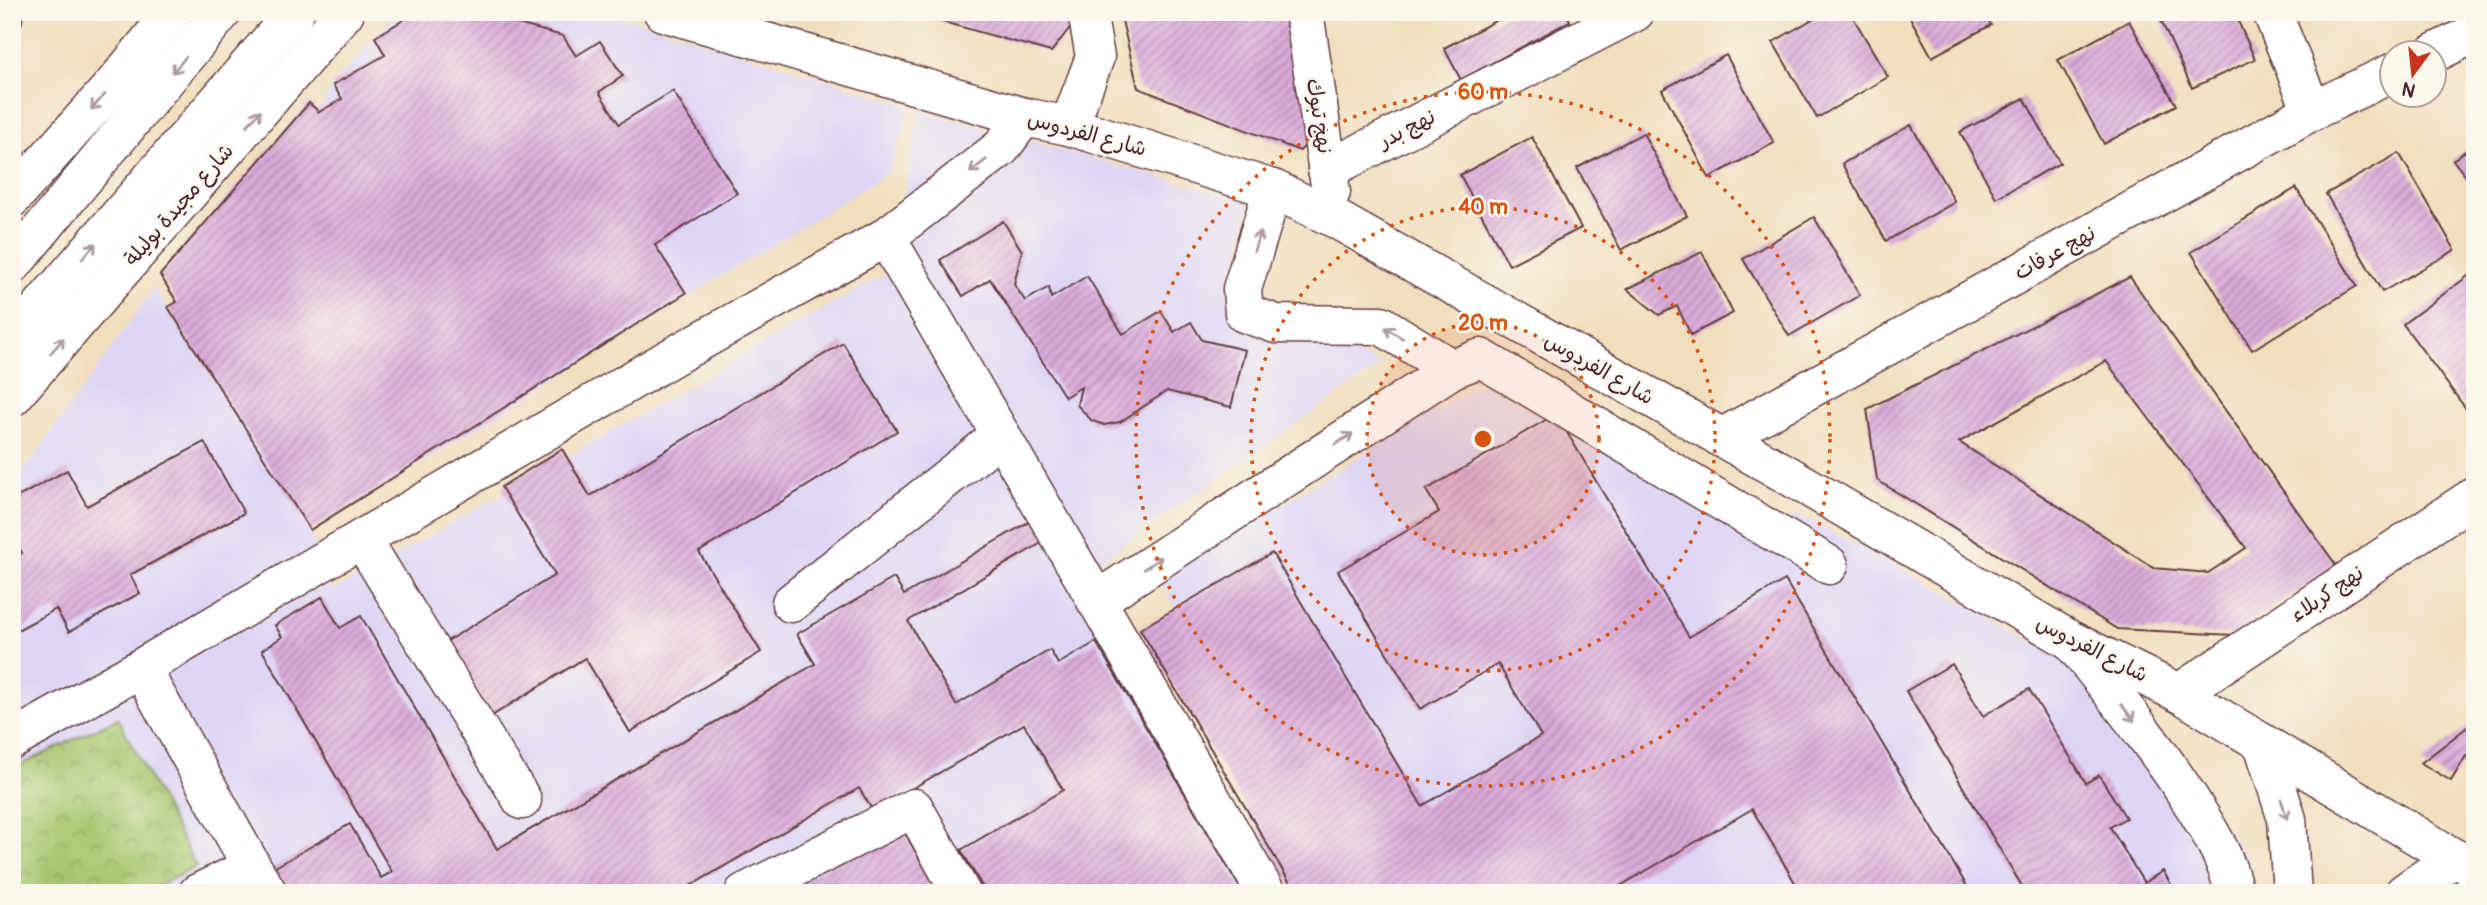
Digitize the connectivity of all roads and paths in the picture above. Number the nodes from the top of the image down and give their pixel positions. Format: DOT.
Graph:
graph roads {
  1 [pos="173,12"];
  2 [pos="222,12"];
  3 [pos="295,12"];
  4 [pos="345,12"];
  5 [pos="663,12"];
  6 [pos="1087,12"];
  7 [pos="1304,12"];
  8 [pos="1635,12"];
  9 [pos="2272,12"];
  10 [pos="2475,33"];
  11 [pos="2448,46"];
  12 [pos="2378,80"];
  13 [pos="2312,111"];
  14 [pos="1024,117"];
  15 [pos="1069,126"];
  16 [pos="1327,170"];
  17 [pos="1273,189"];
  18 [pos="12,198"];
  19 [pos="1336,219"];
  20 [pos="886,237"];
  21 [pos="12,265"];
  22 [pos="12,340"];
  23 [pos="1452,369"];
  24 [pos="12,397"];
  25 [pos="1001,436"];
  26 [pos="1721,438"];
  27 [pos="2475,496"];
  28 [pos="362,539"];
  29 [pos="1829,565"];
  30 [pos="1096,601"];
  31 [pos="791,603"];
  32 [pos="2070,640"];
  33 [pos="141,668"];
  34 [pos="2179,693"];
  35 [pos="12,740"];
  36 [pos="2263,744"];
  37 [pos="522,800"];
  38 [pos="2464,863"];
  39 [pos="260,880"];
  40 [pos="198,893"];
  41 [pos="744,893"];
  42 [pos="961,893"];
  43 [pos="1266,893"];
  44 [pos="2234,893"];
  45 [pos="2292,893"];
  46 [pos="2404,893"];
  1 -- 18 [label="street, one-way"];
  2 -- 21 [label="street, one-way"];
  22 -- 3 [label="street, شارع مجيدة بوليلة, one-way"];
  24 -- 4 [label="street, شارع مجيدة بوليلة, one-way"];
  5 -- 14 [label="street, شارع الفردوس"];
  6 -- 15 [label="street"];
  7 -- 16 [label="street, نهج تبوك"];
  8 -- 16 [label="street, نهج بدر"];
  9 -- 13 [label="street"];
  10 -- 11 [label="street"];
  12 -- 13 [label="street, نهج عرفات"];
  13 -- 26 [label="street, نهج عرفات"];
  14 -- 15 [label="street, شارع الفردوس"];
  14 -- 20 [label="street, one-way"];
  15 -- 17 [label="street, شارع الفردوس"];
  16 -- 19 [label="street, نهج تبوك"];
  17 -- 19 [label="street, شارع الفردوس"];
  23 -- 17 [label="street, one-way"];
  19 -- 26 [label="street, شارع الفردوس"];
  20 -- 25 [label="street"];
  20 -- 28 [label="street"];
  23 -- 29 [label="street"];
  30 -- 23 [label="street, one-way"];
  25 -- 30 [label="street"];
  25 -- 31 [label="street"];
  26 -- 32 [label="street, شارع الفردوس"];
  27 -- 34 [label="street, نهج كربلاء"];
  28 -- 33 [label="street"];
  28 -- 37 [label="street"];
  30 -- 43 [label="street"];
  32 -- 34 [label="street, شارع الفردوس"];
  32 -- 44 [label="street, one-way"];
  33 -- 35 [label="street"];
  33 -- 39 [label="street"];
  34 -- 36 [label="street, شارع الفردوس"];
  36 -- 38 [label="street, شارع الفردوس"];
  36 -- 45 [label="street, one-way"];
  38 -- 46 [label="street"];
  39 -- 40 [label="street"];
  41 -- 42 [label="street"];
}
